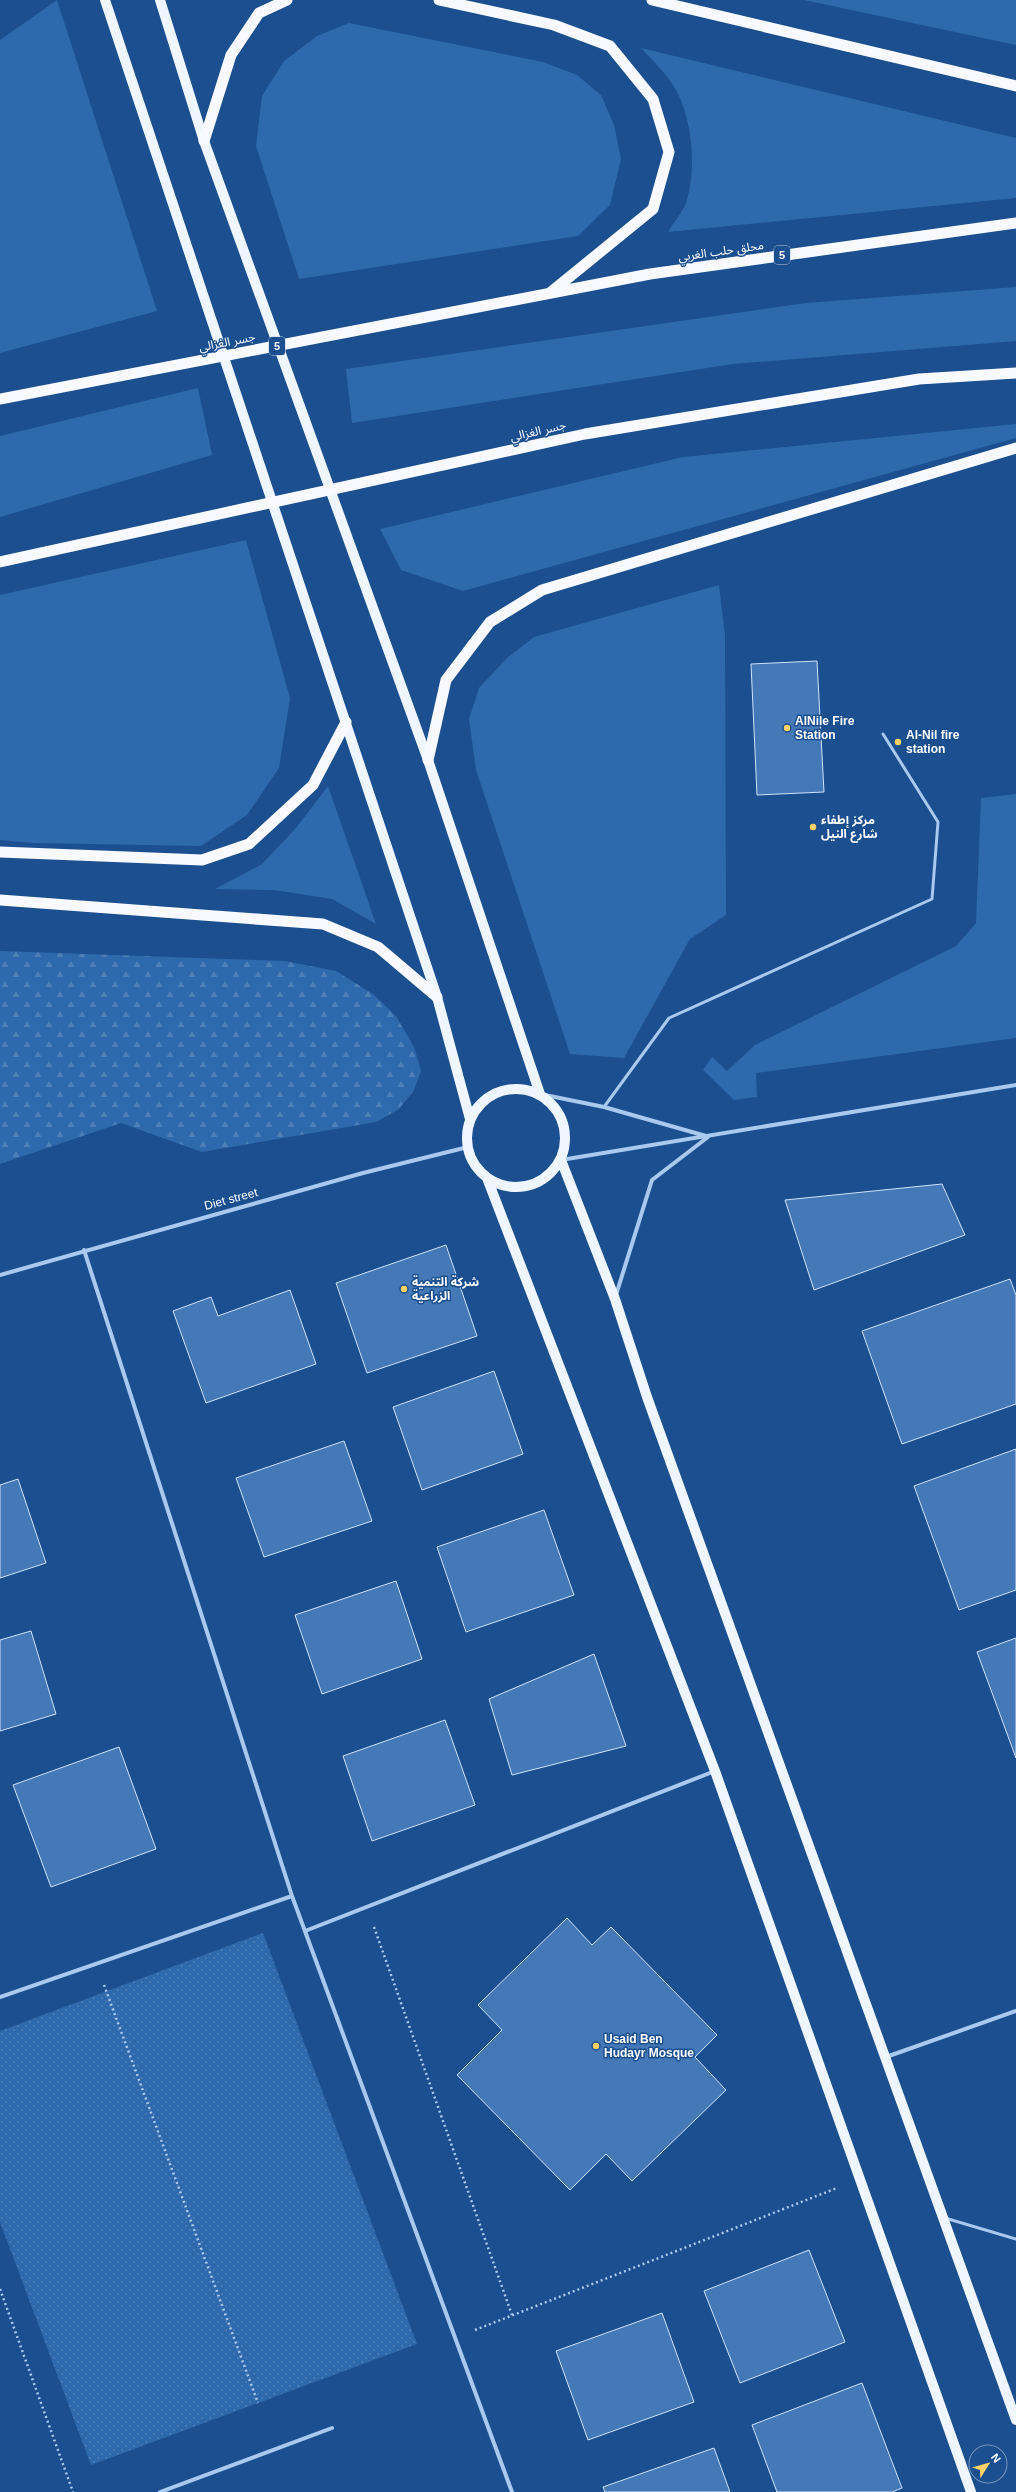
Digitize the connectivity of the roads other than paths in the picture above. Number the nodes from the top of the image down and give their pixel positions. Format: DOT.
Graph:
graph roads {
  1 [pos="105,0"];
  2 [pos="160,0"];
  3 [pos="287,0"];
  4 [pos="439,0"];
  5 [pos="652,0"];
  6 [pos="1016,86"];
  7 [pos="204,141"];
  8 [pos="1016,223"];
  9 [pos="549,293"];
  10 [pos="1016,373"];
  11 [pos="2,399"];
  12 [pos="1016,448"];
  13 [pos="0,562"];
  14 [pos="346,722"];
  15 [pos="883,734"];
  16 [pos="428,760"];
  17 [pos="0,852"];
  18 [pos="0,900"];
  19 [pos="437,997"];
  20 [pos="1016,1085"];
  21 [pos="540,1094"];
  22 [pos="604,1107"];
  23 [pos="470,1119"];
  24 [pos="708,1136"];
  25 [pos="468,1147"];
  26 [pos="561,1160"];
  27 [pos="488,1178"];
  28 [pos="84,1250"];
  29 [pos="0,1275"];
  30 [pos="615,1299"];
  31 [pos="715,1771"];
  32 [pos="292,1896"];
  33 [pos="305,1931"];
  34 [pos="0,1997"];
  35 [pos="1016,2011"];
  36 [pos="885,2057"];
  37 [pos="943,2217"];
  38 [pos="1016,2239"];
  39 [pos="1016,2420"];
  40 [pos="332,2428"];
  41 [pos="160,2492"];
  42 [pos="512,2492"];
  43 [pos="971,2492"];
  1 -- 14 [label="main road"];
  2 -- 7 [label="main road"];
  3 -- 7 [label="highway"];
  4 -- 9 [label="highway"];
  5 -- 6 [label="highway"];
  7 -- 16 [label="main road"];
  8 -- 9 [label="highway, محلق حلب الغربي / 5"];
  9 -- 11 [label="highway, جسر الغزالي / 5"];
  10 -- 13 [label="highway, جسر الغزالي"];
  12 -- 16 [label="highway"];
  14 -- 17 [label="highway"];
  14 -- 19 [label="main road"];
  15 -- 22 [label="lane"];
  16 -- 21 [label="main road"];
  18 -- 19 [label="highway"];
  19 -- 23 [label="main road"];
  20 -- 24 [label="street"];
  21 -- 22 [label="street"];
  21 -- 23 [label="main road"];
  21 -- 26 [label="main road"];
  22 -- 24 [label="street"];
  23 -- 25 [label="main road"];
  24 -- 26 [label="street"];
  24 -- 30 [label="street"];
  25 -- 27 [label="main road"];
  25 -- 28 [label="street, Diet street"];
  26 -- 27 [label="main road"];
  26 -- 30 [label="main road"];
  27 -- 31 [label="main road"];
  28 -- 29 [label="street, Diet street"];
  28 -- 32 [label="street"];
  30 -- 36 [label="main road"];
  31 -- 33 [label="street"];
  31 -- 43 [label="main road"];
  32 -- 33 [label="street"];
  32 -- 34 [label="street"];
  33 -- 42 [label="street"];
  35 -- 36 [label="street"];
  36 -- 37 [label="main road"];
  37 -- 38 [label="lane"];
  37 -- 39 [label="main road"];
  40 -- 41 [label="street"];
}
